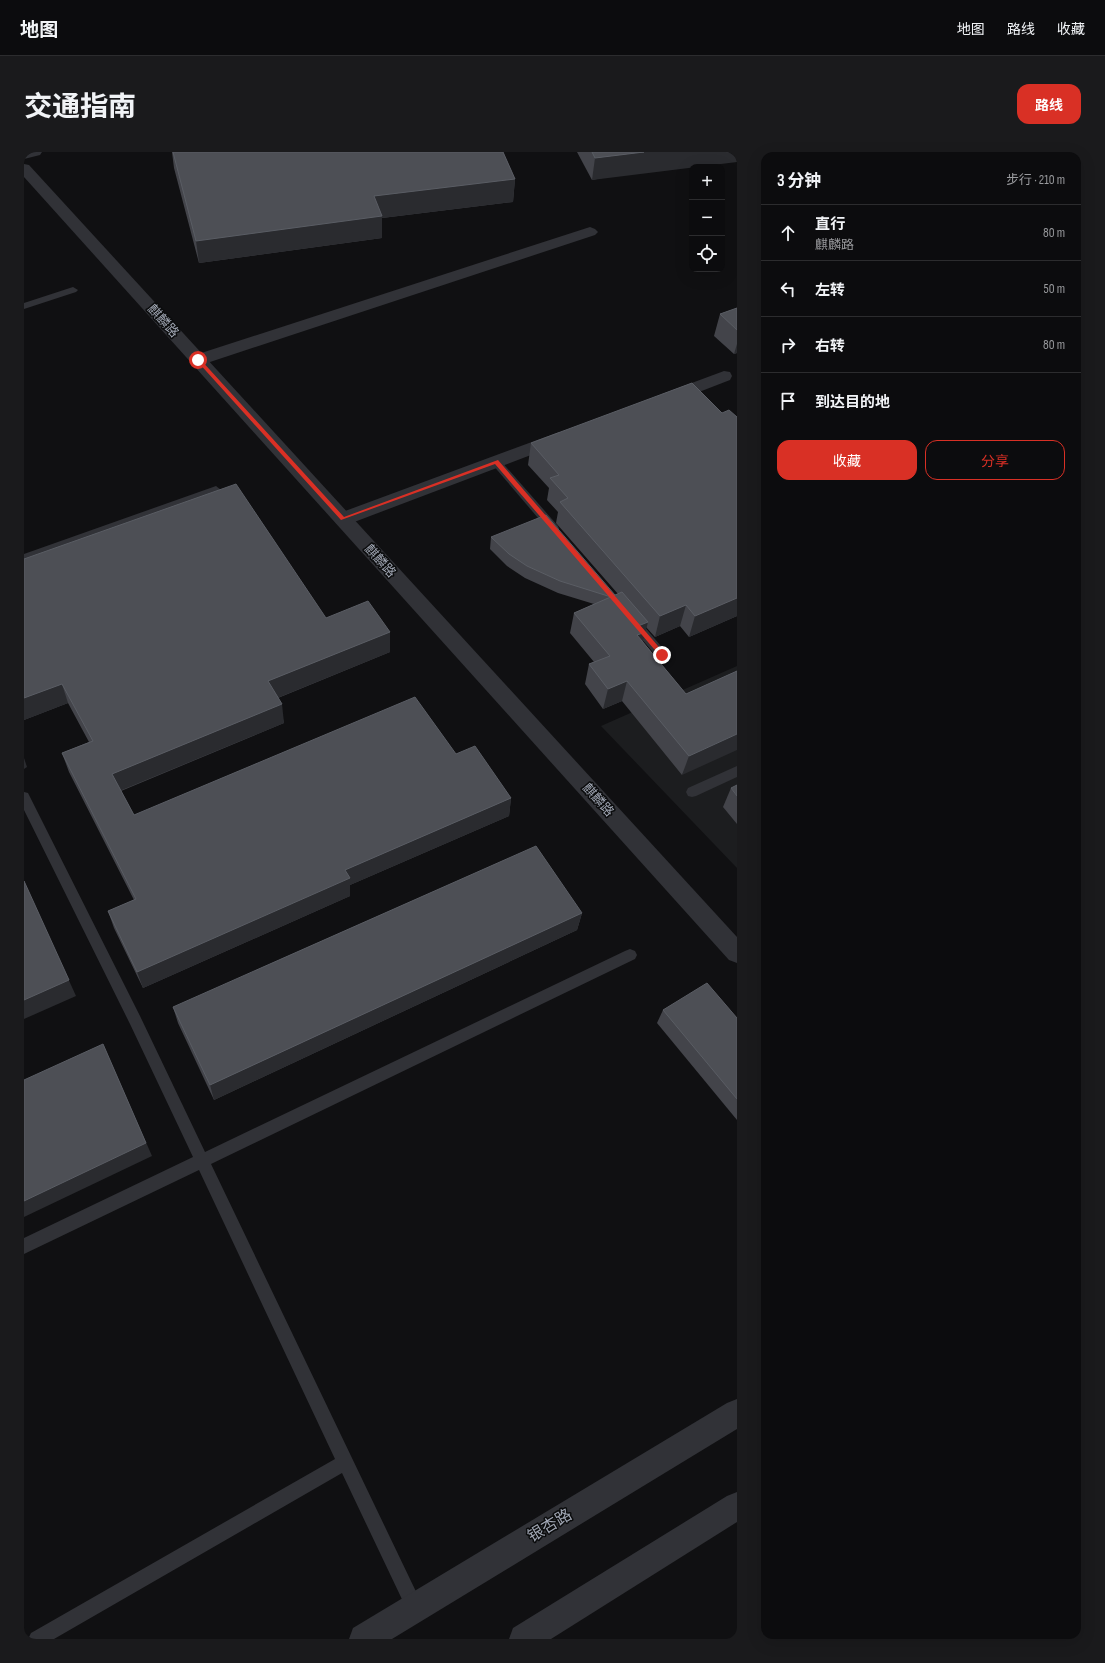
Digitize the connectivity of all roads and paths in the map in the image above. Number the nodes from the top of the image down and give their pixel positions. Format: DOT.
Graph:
graph roads {
  1 [pos="35,152"];
  2 [pos="24,155"];
  3 [pos="24,168"];
  4 [pos="590,232"];
  5 [pos="73,290"];
  6 [pos="24,306"];
  7 [pos="198,360"];
  8 [pos="724,376"];
  9 [pos="651,404"];
  10 [pos="577,431"];
  11 [pos="496,462"];
  12 [pos="216,490"];
  13 [pos="343,519"];
  14 [pos="564,540"];
  15 [pos="24,558"];
  16 [pos="626,612"];
  17 [pos="662,655"];
  18 [pos="737,771"];
  19 [pos="692,792"];
  20 [pos="24,797"];
  21 [pos="737,953"];
  22 [pos="630,955"];
  23 [pos="202,1160"];
  24 [pos="24,1246"];
  25 [pos="737,1413"];
  26 [pos="346,1462"];
  27 [pos="737,1506"];
  28 [pos="415,1608"];
  29 [pos="38,1639"];
  30 [pos="364,1639"];
  31 [pos="524,1639"];
  1 -- 2 [label="street"];
  3 -- 7 [label="street, 麒麟路"];
  4 -- 7 [label="street"];
  5 -- 6 [label="lane"];
  7 -- 13 [label="street, 麒麟路"];
  8 -- 9 [label="street"];
  10 -- 11 [label="street"];
  11 -- 13 [label="street"];
  11 -- 14 [label="lane"];
  12 -- 15 [label="lane"];
  13 -- 21 [label="street, 麒麟路"];
  16 -- 17 [label="lane"];
  18 -- 19 [label="lane"];
  20 -- 23 [label="lane"];
  22 -- 23 [label="lane"];
  23 -- 24 [label="lane"];
  23 -- 26 [label="lane"];
  25 -- 28 [label="street, 银杏路"];
  26 -- 28 [label="lane"];
  26 -- 29 [label="lane"];
  27 -- 31 [label="street"];
  28 -- 30 [label="street, 银杏路"];
}
